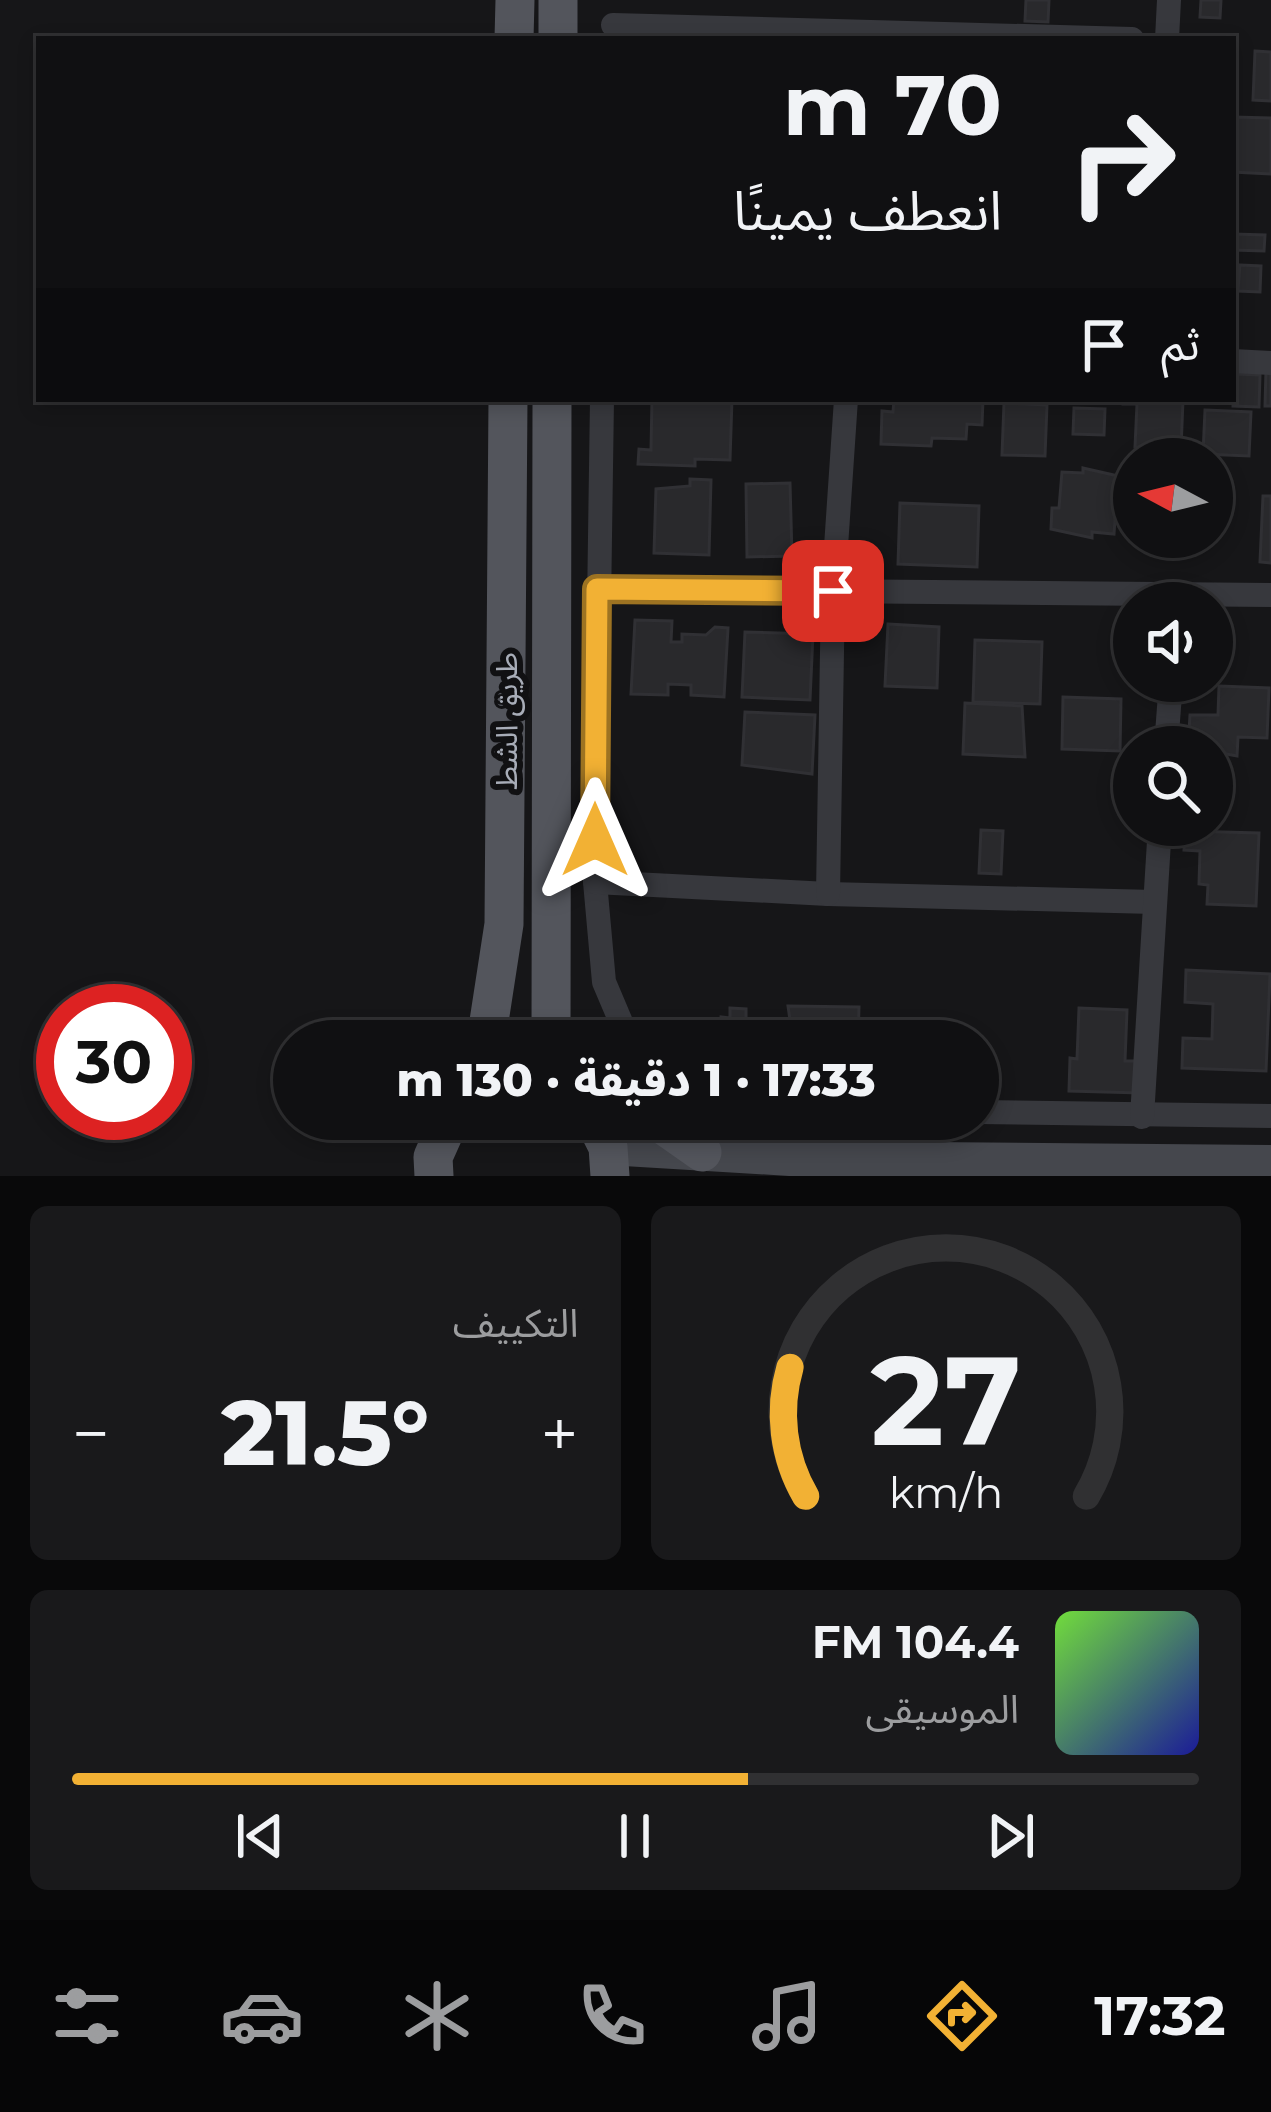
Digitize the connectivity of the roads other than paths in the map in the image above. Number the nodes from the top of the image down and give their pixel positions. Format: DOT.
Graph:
graph roads {
  1 [pos="515,0"];
  2 [pos="558,0"];
  3 [pos="1169,0"];
  4 [pos="613,21"];
  5 [pos="853,34"];
  6 [pos="514,36"];
  7 [pos="558,36"];
  8 [pos="965,36"];
  9 [pos="1167,36"];
  10 [pos="1236,361"];
  11 [pos="1271,363"];
  12 [pos="508,402"];
  13 [pos="552,402"];
  14 [pos="602,402"];
  15 [pos="846,402"];
  16 [pos="597,589"];
  17 [pos="833,591"];
  18 [pos="1271,595"];
  19 [pos="1233,596"];
  20 [pos="1113,597"];
  21 [pos="1158,846"];
  22 [pos="595,882"];
  23 [pos="828,895"];
  24 [pos="1154,902"];
  25 [pos="550,995"];
  26 [pos="489,1020"];
  27 [pos="550,1020"];
  28 [pos="566,1020"];
  29 [pos="620,1020"];
  30 [pos="999,1113"];
  31 [pos="1271,1116"];
  32 [pos="1142,1117"];
  33 [pos="441,1140"];
  34 [pos="685,1140"];
  35 [pos="604,1147"];
  36 [pos="702,1152"];
  37 [pos="1271,1162"];
  38 [pos="434,1176"];
  1 -- 6 [label="main road"];
  2 -- 7 [label="main road"];
  3 -- 9 [label="street"];
  4 -- 5 [label="street"];
  5 -- 8 [label="street"];
  10 -- 11 [label="street"];
  12 -- 26 [label="main road, طريق الشط"];
  13 -- 25 [label="main road, طريق الشط"];
  14 -- 16 [label="street"];
  15 -- 17 [label="street"];
  16 -- 17 [label="street"];
  16 -- 22 [label="street"];
  17 -- 20 [label="street"];
  17 -- 23 [label="street"];
  18 -- 19 [label="street"];
  21 -- 24 [label="street"];
  22 -- 23 [label="street"];
  22 -- 29 [label="street"];
  23 -- 24 [label="street"];
  24 -- 32 [label="street"];
  25 -- 27 [label="main road, طريق الشط"];
  25 -- 28 [label="main road"];
  30 -- 32 [label="street"];
  31 -- 32 [label="street"];
  33 -- 38 [label="main road"];
  34 -- 36 [label="main road"];
  35 -- 36 [label="main road"];
  36 -- 37 [label="main road"];
}
